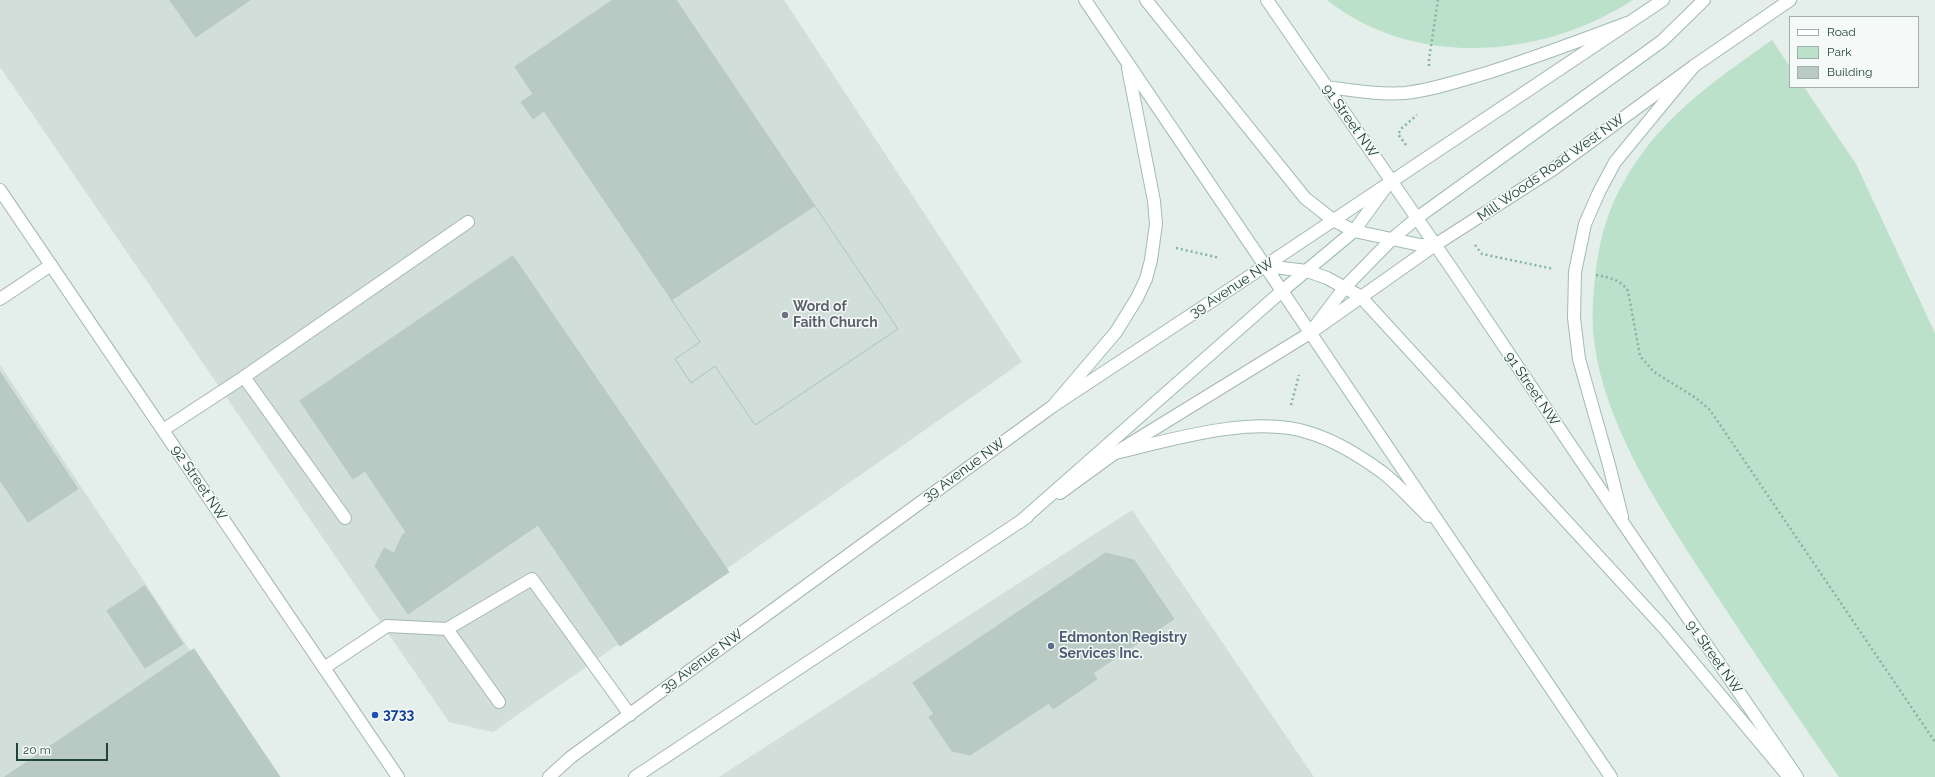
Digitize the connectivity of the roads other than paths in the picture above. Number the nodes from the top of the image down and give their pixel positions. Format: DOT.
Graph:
graph roads {
  1 [pos="1085,0"];
  2 [pos="1146,0"];
  3 [pos="1267,0"];
  4 [pos="1663,0"];
  5 [pos="1704,0"];
  6 [pos="1790,0"];
  7 [pos="1627,23"];
  8 [pos="1127,63"];
  9 [pos="1694,66"];
  10 [pos="1326,87"];
  11 [pos="1392,180"];
  12 [pos="0,190"];
  13 [pos="1416,218"];
  14 [pos="1333,220"];
  15 [pos="468,222"];
  16 [pos="1354,231"];
  17 [pos="1392,240"];
  18 [pos="1435,245"];
  19 [pos="51,265"];
  20 [pos="1265,266"];
  21 [pos="1307,271"];
  22 [pos="1345,287"];
  23 [pos="1282,291"];
  24 [pos="1360,296"];
  25 [pos="0,299"];
  26 [pos="1310,333"];
  27 [pos="244,377"];
  28 [pos="1053,406"];
  29 [pos="163,430"];
  30 [pos="1115,452"];
  31 [pos="344,518"];
  32 [pos="1020,522"];
  33 [pos="1624,526"];
  34 [pos="1446,533"];
  35 [pos="447,629"];
  36 [pos="324,668"];
  37 [pos="499,702"];
  38 [pos="630,715"];
  39 [pos="398,777"];
  40 [pos="549,777"];
  41 [pos="635,777"];
  42 [pos="1611,777"];
  43 [pos="1789,777"];
  44 [pos="1797,777"];
  1 -- 8 [label="main road"];
  2 -- 14 [label="main road"];
  3 -- 10 [label="main road, 91 Street NW"];
  4 -- 7 [label="main road"];
  5 -- 13 [label="main road"];
  6 -- 9 [label="main road, Mill Woods Road West NW"];
  7 -- 10 [label="main road"];
  7 -- 11 [label="main road"];
  8 -- 20 [label="main road"];
  8 -- 28 [label="main road"];
  9 -- 18 [label="main road, Mill Woods Road West NW"];
  9 -- 33 [label="main road"];
  10 -- 11 [label="main road, 91 Street NW"];
  11 -- 13 [label="main road, 91 Street NW"];
  11 -- 14 [label="main road, 39 Avenue NW"];
  11 -- 16 [label="main road"];
  12 -- 19 [label="main road, 92 Street NW"];
  13 -- 17 [label="main road"];
  13 -- 18 [label="main road, 91 Street NW"];
  14 -- 16 [label="main road"];
  14 -- 20 [label="main road, 39 Avenue NW"];
  15 -- 27 [label="main road"];
  16 -- 17 [label="main road"];
  16 -- 21 [label="main road"];
  17 -- 18 [label="main road"];
  17 -- 22 [label="main road"];
  18 -- 24 [label="main road, Mill Woods Road West NW"];
  18 -- 33 [label="main road, 91 Street NW"];
  19 -- 25 [label="main road"];
  19 -- 29 [label="main road, 92 Street NW"];
  20 -- 21 [label="main road"];
  20 -- 23 [label="main road"];
  20 -- 28 [label="main road, 39 Avenue NW"];
  21 -- 22 [label="main road"];
  21 -- 23 [label="main road"];
  22 -- 24 [label="main road"];
  22 -- 26 [label="main road"];
  23 -- 26 [label="main road"];
  23 -- 32 [label="main road"];
  24 -- 26 [label="main road, Mill Woods Road West NW"];
  24 -- 43 [label="main road"];
  26 -- 30 [label="main road"];
  26 -- 34 [label="main road"];
  27 -- 29 [label="main road"];
  27 -- 31 [label="main road"];
  28 -- 38 [label="main road, 39 Avenue NW"];
  29 -- 36 [label="main road, 92 Street NW"];
  30 -- 32 [label="main road"];
  30 -- 34 [label="main road"];
  32 -- 41 [label="main road"];
  33 -- 44 [label="main road, 91 Street NW"];
  34 -- 42 [label="main road"];
  35 -- 36 [label="main road"];
  35 -- 37 [label="main road"];
  35 -- 38 [label="main road"];
  36 -- 39 [label="main road, 92 Street NW"];
  38 -- 40 [label="main road, 39 Avenue NW"];
}
